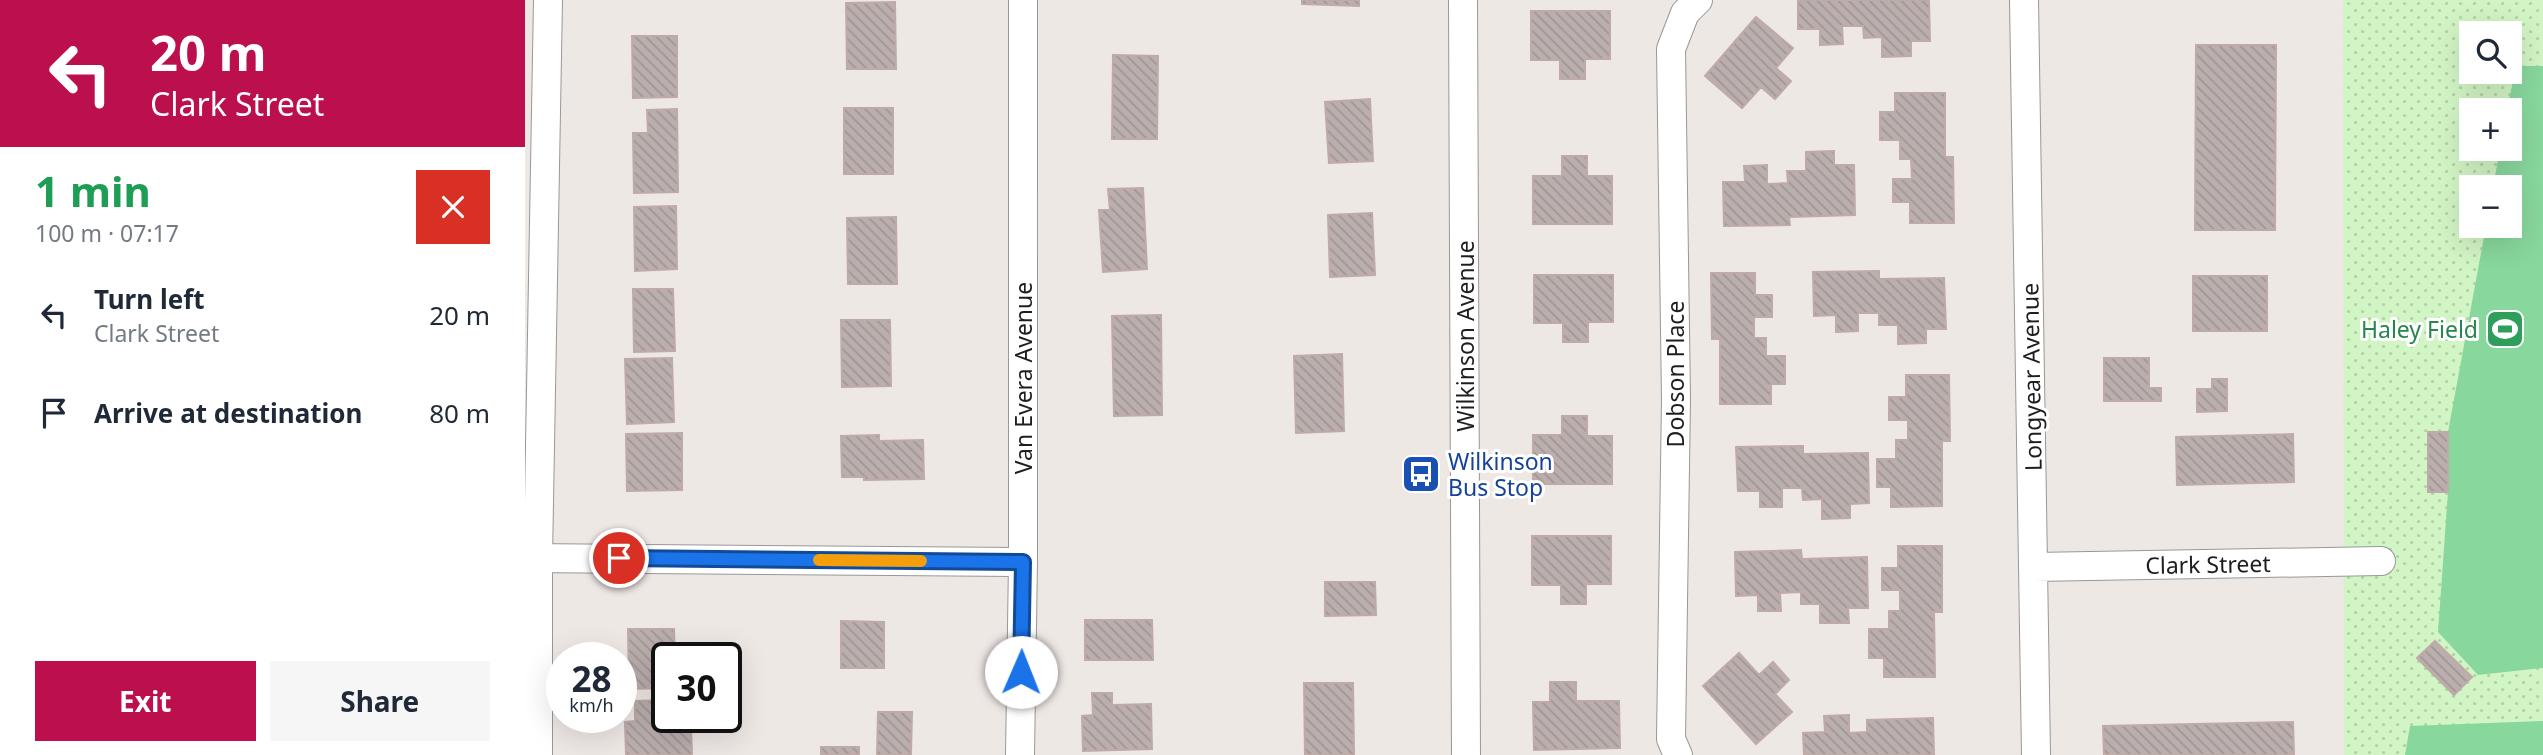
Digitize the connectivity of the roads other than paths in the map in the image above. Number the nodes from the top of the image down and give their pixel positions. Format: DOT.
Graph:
graph roads {
  1 [pos="548,0"];
  2 [pos="1023,0"];
  3 [pos="1464,0"];
  4 [pos="1698,0"];
  5 [pos="2024,0"];
  6 [pos="531,558"];
  7 [pos="2381,561"];
  8 [pos="1023,562"];
  9 [pos="2034,567"];
  10 [pos="538,755"];
  11 [pos="1020,755"];
  12 [pos="1467,755"];
  13 [pos="1678,755"];
  14 [pos="2036,755"];
  1 -- 6 [label="street"];
  2 -- 8 [label="street, Van Evera Avenue"];
  3 -- 12 [label="street, Wilkinson Avenue"];
  4 -- 13 [label="street, Dobson Place"];
  5 -- 9 [label="street, Longyear Avenue"];
  6 -- 8 [label="street"];
  6 -- 10 [label="street"];
  7 -- 9 [label="street, Clark Street"];
  8 -- 11 [label="street, Van Evera Avenue"];
  9 -- 14 [label="street, Longyear Avenue"];
}
